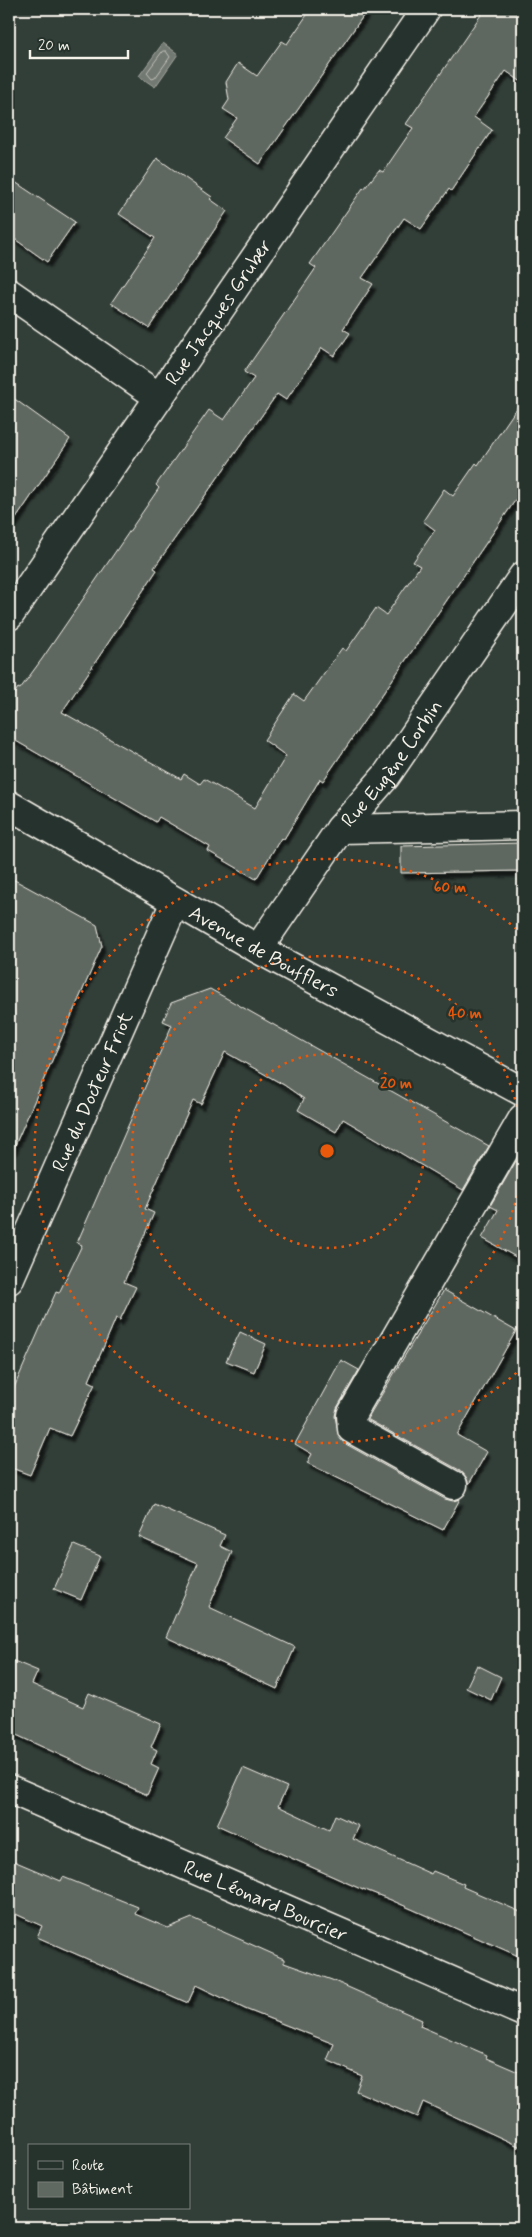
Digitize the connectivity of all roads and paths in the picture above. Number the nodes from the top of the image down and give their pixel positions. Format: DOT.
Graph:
graph roads {
  1 [pos="426,9"];
  2 [pos="9,293"];
  3 [pos="159,397"];
  4 [pos="523,576"];
  5 [pos="9,616"];
  6 [pos="9,805"];
  7 [pos="523,825"];
  8 [pos="340,829"];
  9 [pos="175,902"];
  10 [pos="258,949"];
  11 [pos="523,1092"];
  12 [pos="523,1118"];
  13 [pos="9,1280"];
  14 [pos="453,1485"];
  15 [pos="9,1789"];
  16 [pos="523,2012"];
  1 -- 3 [label="street, Rue Jacques Gruber"];
  2 -- 3 [label="street"];
  3 -- 5 [label="street, Rue Jacques Gruber"];
  4 -- 8 [label="street, Rue Eugène Corbin"];
  6 -- 9 [label="street, Avenue de Boufflers"];
  7 -- 8 [label="street"];
  8 -- 10 [label="street, Rue Eugène Corbin"];
  9 -- 10 [label="street, Avenue de Boufflers"];
  9 -- 13 [label="street, Rue du Docteur Friot"];
  10 -- 11 [label="street, Avenue de Boufflers"];
  12 -- 14 [label="street"];
  15 -- 16 [label="street, Rue Léonard Bourcier"];
}
